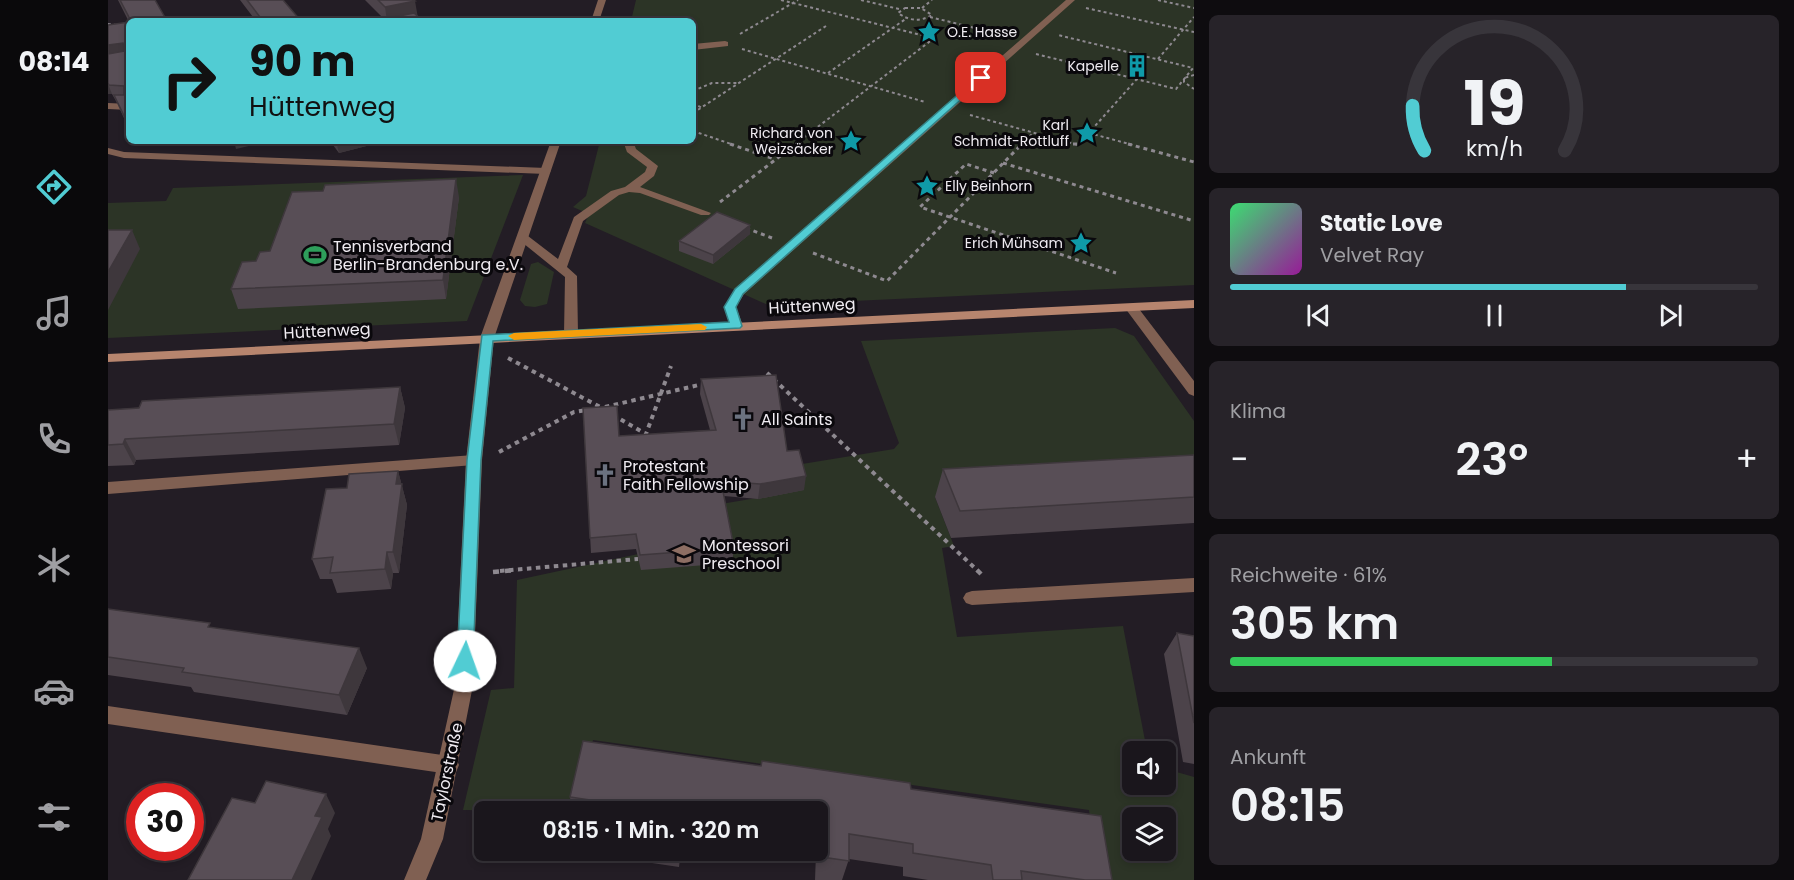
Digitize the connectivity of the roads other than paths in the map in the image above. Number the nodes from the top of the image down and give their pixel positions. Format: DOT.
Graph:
graph roads {
  1 [pos="602,0"];
  2 [pos="1069,2"];
  3 [pos="596,18"];
  4 [pos="725,44"];
  5 [pos="696,47"];
  6 [pos="108,106"];
  7 [pos="126,107"];
  8 [pos="555,144"];
  9 [pos="629,144"];
  10 [pos="108,151"];
  11 [pos="546,171"];
  12 [pos="629,189"];
  13 [pos="705,213"];
  14 [pos="524,239"];
  15 [pos="561,267"];
  16 [pos="1194,304"];
  17 [pos="1131,308"];
  18 [pos="736,326"];
  19 [pos="571,334"];
  20 [pos="487,338"];
  21 [pos="108,358"];
  22 [pos="1194,390"];
  23 [pos="474,460"];
  24 [pos="108,488"];
  25 [pos="1194,585"];
  26 [pos="972,598"];
  27 [pos="108,715"];
  28 [pos="449,765"];
  29 [pos="416,880"];
  1 -- 3 [label="street"];
  2 -- 18 [label="street"];
  4 -- 5 [label="street"];
  6 -- 7 [label="street"];
  8 -- 11 [label="street, Taylorstraße"];
  9 -- 12 [label="street"];
  10 -- 11 [label="street"];
  11 -- 14 [label="street, Taylorstraße"];
  12 -- 13 [label="street"];
  12 -- 15 [label="street"];
  14 -- 15 [label="street"];
  14 -- 20 [label="street, Taylorstraße"];
  15 -- 19 [label="street"];
  16 -- 17 [label="main road, Hüttenweg"];
  17 -- 18 [label="main road, Hüttenweg"];
  17 -- 22 [label="street"];
  18 -- 19 [label="main road, Hüttenweg"];
  19 -- 20 [label="main road, Hüttenweg"];
  20 -- 21 [label="main road, Hüttenweg"];
  20 -- 23 [label="street, Taylorstraße"];
  23 -- 24 [label="street"];
  23 -- 28 [label="street, Taylorstraße"];
  25 -- 26 [label="street"];
  27 -- 28 [label="street"];
  28 -- 29 [label="street, Taylorstraße"];
}
